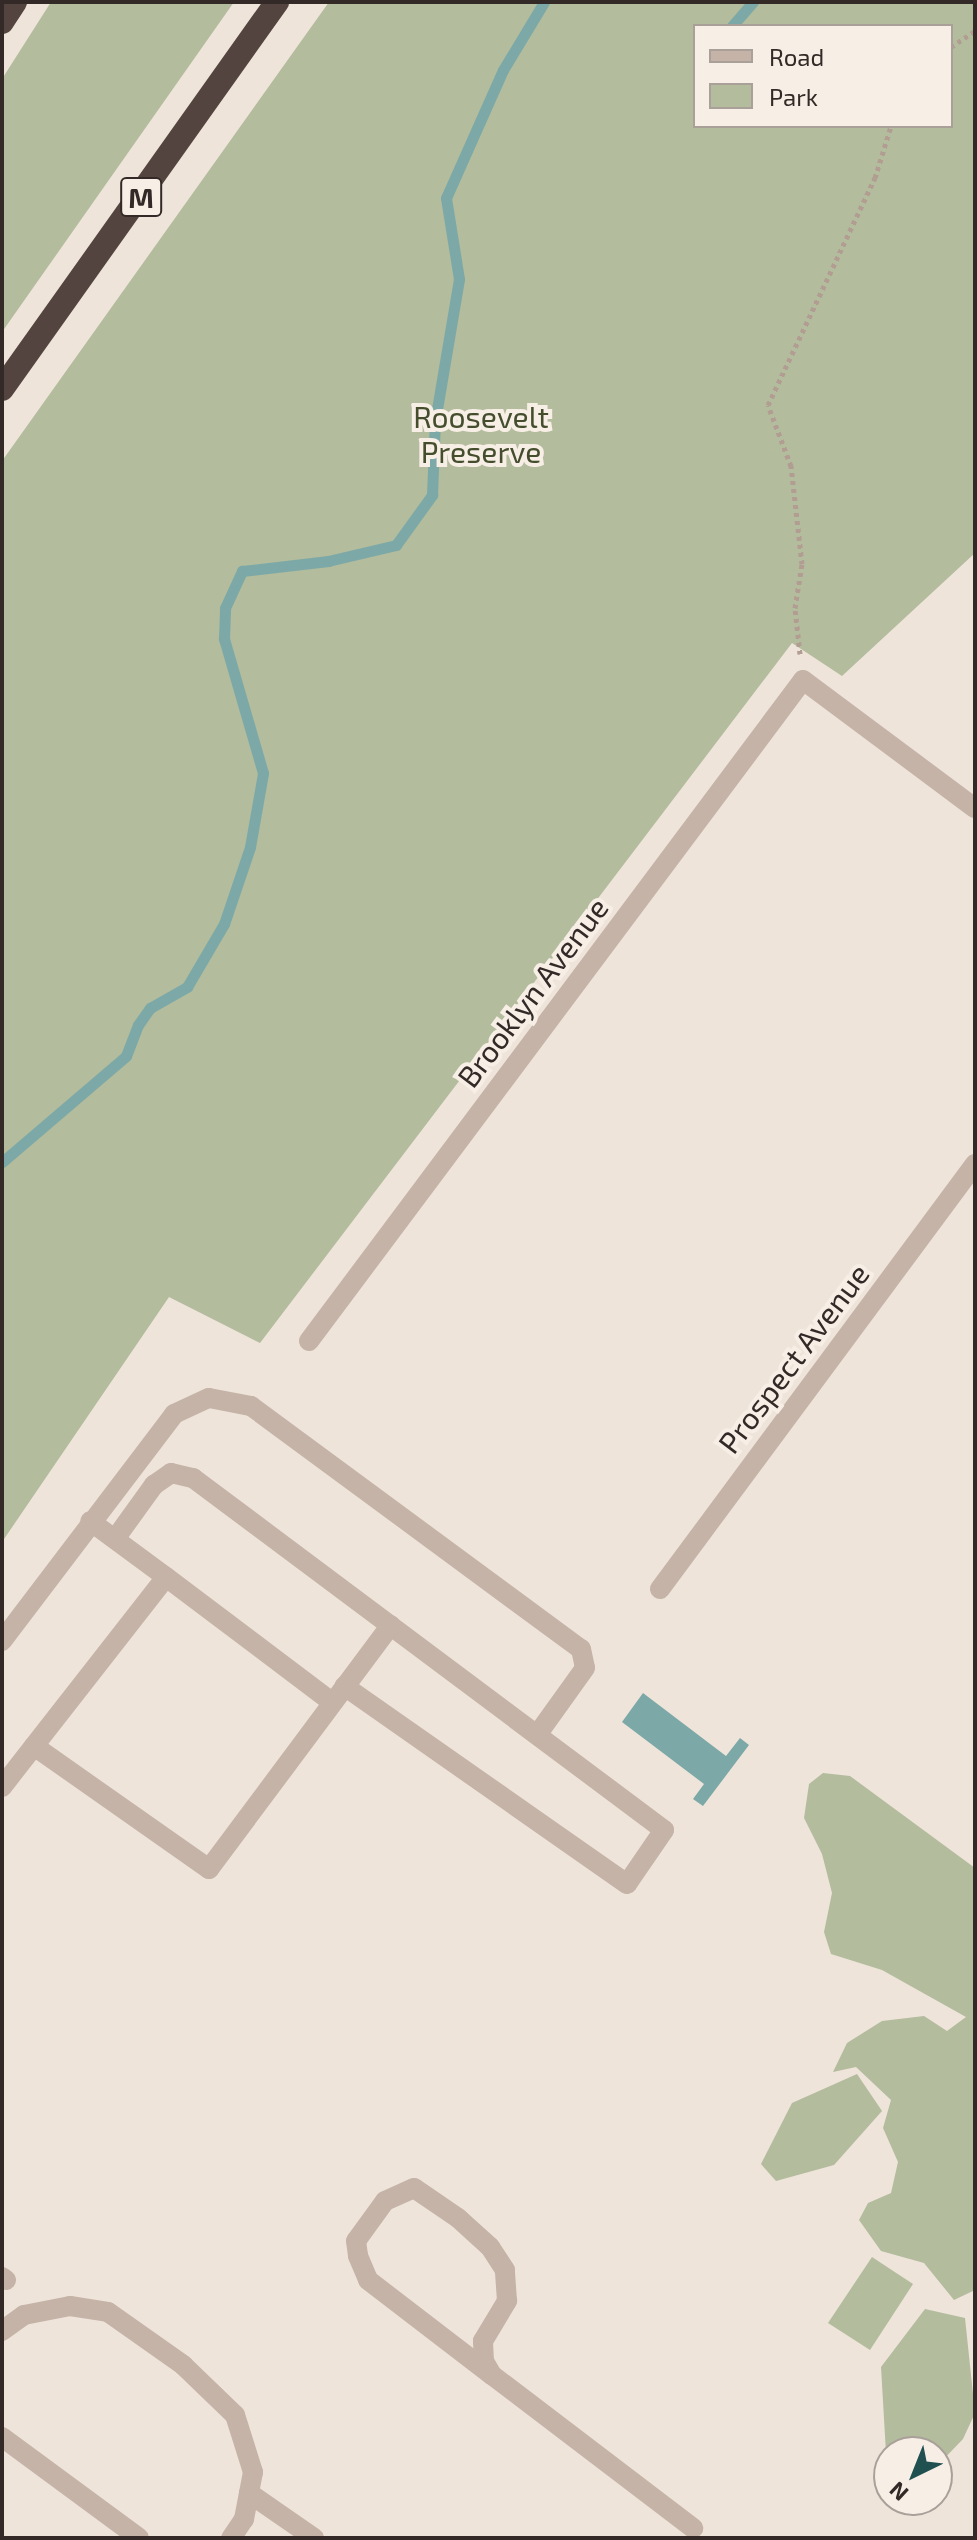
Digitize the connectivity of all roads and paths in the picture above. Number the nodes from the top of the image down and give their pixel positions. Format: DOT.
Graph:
graph roads {
  1 [pos="15,2"];
  2 [pos="277,2"];
  3 [pos="2,22"];
  4 [pos="975,31"];
  5 [pos="953,46"];
  6 [pos="890,128"];
  7 [pos="2,389"];
  8 [pos="803,680"];
  9 [pos="975,808"];
  10 [pos="975,1164"];
  11 [pos="309,1341"];
  12 [pos="90,1521"];
  13 [pos="115,1539"];
  14 [pos="166,1577"];
  15 [pos="660,1589"];
  16 [pos="391,1625"];
  17 [pos="2,1641"];
  18 [pos="338,1694"];
  19 [pos="537,1735"];
  20 [pos="34,1746"];
  21 [pos="2,1787"];
  22 [pos="2,2331"];
  23 [pos="492,2375"];
  24 [pos="2,2437"];
  25 [pos="249,2493"];
  26 [pos="695,2535"];
  27 [pos="139,2538"];
  28 [pos="231,2538"];
  29 [pos="314,2538"];
  1 -- 3 [label="highway"];
  2 -- 7 [label="highway, M"];
  4 -- 5 [label="path"];
  6 -- 8 [label="path"];
  8 -- 9 [label="street"];
  8 -- 11 [label="street, Brooklyn Avenue"];
  10 -- 15 [label="street, Prospect Avenue"];
  12 -- 13 [label="street"];
  12 -- 17 [label="street"];
  12 -- 19 [label="street"];
  13 -- 14 [label="street"];
  13 -- 16 [label="street"];
  14 -- 18 [label="street"];
  14 -- 20 [label="street"];
  16 -- 18 [label="street"];
  16 -- 19 [label="street"];
  18 -- 19 [label="street"];
  18 -- 20 [label="street"];
  20 -- 21 [label="street"];
  22 -- 25 [label="street"];
  23 -- 23 [label="street"];
  23 -- 26 [label="street"];
  24 -- 27 [label="street"];
  25 -- 28 [label="street"];
  25 -- 29 [label="street"];
}
